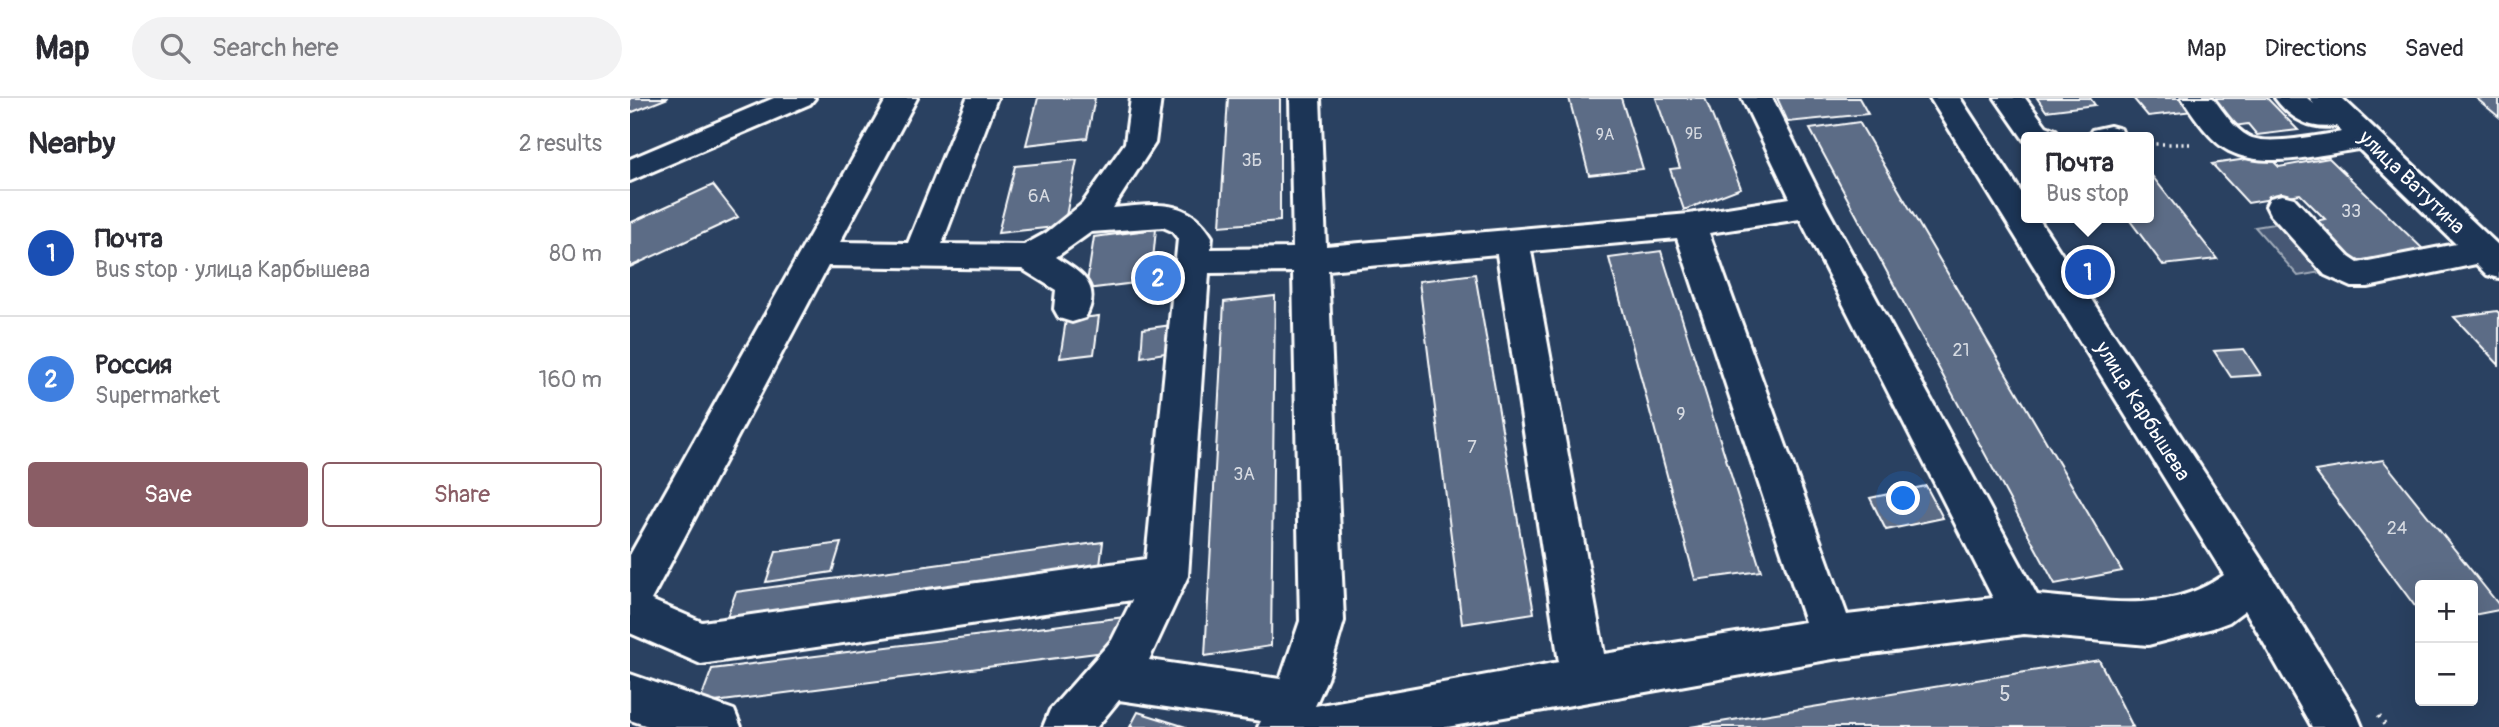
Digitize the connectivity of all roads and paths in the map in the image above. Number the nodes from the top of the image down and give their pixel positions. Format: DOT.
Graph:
graph roads {
  1 [pos="800,98"];
  2 [pos="902,98"];
  3 [pos="982,98"];
  4 [pos="1146,98"];
  5 [pos="1305,98"];
  6 [pos="1757,98"];
  7 [pos="1945,98"];
  8 [pos="2010,98"];
  9 [pos="2197,98"];
  10 [pos="2290,98"];
  11 [pos="2334,106"];
  12 [pos="2035,132"];
  13 [pos="2367,138"];
  14 [pos="630,171"];
  15 [pos="1810,206"];
  16 [pos="2282,206"];
  17 [pos="2021,218"];
  18 [pos="1085,221"];
  19 [pos="2024,223"];
  20 [pos="1689,225"];
  21 [pos="1512,240"];
  22 [pos="817,254"];
  23 [pos="920,256"];
  24 [pos="1029,257"];
  25 [pos="2491,258"];
  26 [pos="1310,260"];
  27 [pos="1193,261"];
  28 [pos="1072,309"];
  29 [pos="1166,576"];
  30 [pos="2251,581"];
  31 [pos="630,596"];
  32 [pos="630,612"];
  33 [pos="2024,614"];
  34 [pos="1833,638"];
  35 [pos="1110,677"];
  36 [pos="1585,679"];
  37 [pos="630,697"];
  38 [pos="1299,719"];
  39 [pos="717,727"];
  40 [pos="1067,727"];
  41 [pos="2338,727"];
  1 -- 14 [label="street"];
  2 -- 22 [label="street"];
  3 -- 23 [label="street"];
  4 -- 18 [label="street"];
  5 -- 26 [label="street"];
  6 -- 15 [label="street"];
  7 -- 17 [label="street, улица Карбышева"];
  8 -- 12 [label="street"];
  9 -- 13 [label="street"];
  10 -- 11 [label="street"];
  11 -- 13 [label="street, улица Ватутина"];
  13 -- 25 [label="street, улица Ватутина"];
  15 -- 20 [label="street"];
  15 -- 33 [label="street"];
  16 -- 25 [label="street"];
  18 -- 24 [label="street"];
  18 -- 27 [label="street"];
  19 -- 30 [label="street, улица Карбышева"];
  20 -- 21 [label="street"];
  20 -- 34 [label="street"];
  21 -- 26 [label="street"];
  21 -- 36 [label="street"];
  22 -- 23 [label="street"];
  22 -- 31 [label="street"];
  23 -- 24 [label="street"];
  24 -- 28 [label="street"];
  26 -- 27 [label="street"];
  26 -- 38 [label="street"];
  27 -- 29 [label="street"];
  29 -- 32 [label="street"];
  29 -- 35 [label="street"];
  30 -- 33 [label="street"];
  30 -- 41 [label="street, улица Карбышева"];
  33 -- 34 [label="street"];
  34 -- 36 [label="street"];
  35 -- 38 [label="street"];
  35 -- 40 [label="street"];
  36 -- 38 [label="street"];
  37 -- 39 [label="street"];
}
